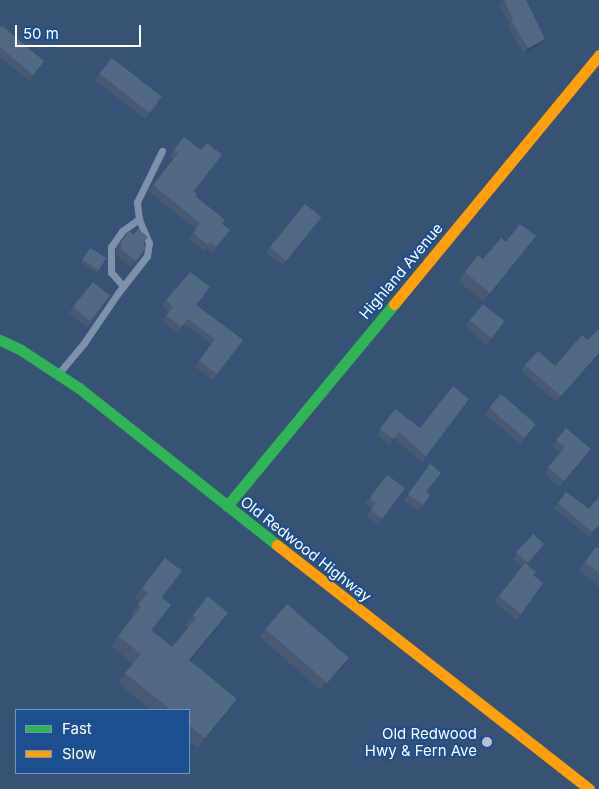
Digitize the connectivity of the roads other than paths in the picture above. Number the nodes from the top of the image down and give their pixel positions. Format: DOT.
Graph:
graph roads {
  1 [pos="599,55"];
  2 [pos="162,151"];
  3 [pos="139,219"];
  4 [pos="123,286"];
  5 [pos="0,340"];
  6 [pos="59,373"];
  7 [pos="227,506"];
  8 [pos="589,789"];
  1 -- 7 [label="main road, Highland Avenue"];
  2 -- 3 [label="lane"];
  3 -- 4 [label="lane"];
  3 -- 4 [label="lane"];
  4 -- 6 [label="lane"];
  5 -- 6 [label="main road, Old Redwood Highway"];
  6 -- 7 [label="main road, Old Redwood Highway"];
  7 -- 8 [label="main road, Old Redwood Highway"];
}
